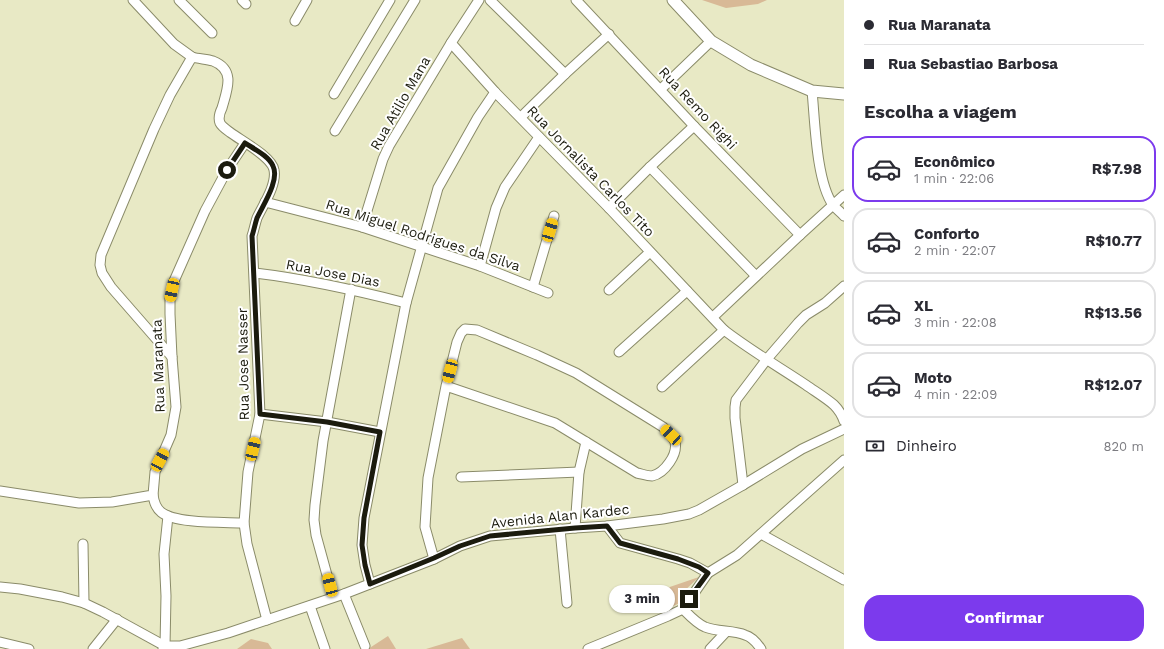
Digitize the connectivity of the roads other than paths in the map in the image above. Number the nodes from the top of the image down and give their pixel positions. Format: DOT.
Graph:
graph roads {
  1 [pos="133,0"];
  2 [pos="179,0"];
  3 [pos="307,0"];
  4 [pos="390,0"];
  5 [pos="415,0"];
  6 [pos="479,0"];
  7 [pos="490,0"];
  8 [pos="576,0"];
  9 [pos="673,0"];
  10 [pos="295,21"];
  11 [pos="212,33"];
  12 [pos="609,34"];
  13 [pos="711,41"];
  14 [pos="451,43"];
  15 [pos="192,57"];
  16 [pos="565,74"];
  17 [pos="661,89"];
  18 [pos="812,91"];
  19 [pos="495,92"];
  20 [pos="334,94"];
  21 [pos="844,94"];
  22 [pos="521,118"];
  23 [pos="694,126"];
  24 [pos="335,131"];
  25 [pos="539,137"];
  26 [pos="245,143"];
  27 [pos="650,167"];
  28 [pos="844,195"];
  29 [pos="265,202"];
  30 [pos="834,205"];
  31 [pos="609,208"];
  32 [pos="554,216"];
  33 [pos="844,216"];
  34 [pos="362,227"];
  35 [pos="800,235"];
  36 [pos="420,247"];
  37 [pos="650,252"];
  38 [pos="480,266"];
  39 [pos="255,273"];
  40 [pos="756,276"];
  41 [pos="844,286"];
  42 [pos="533,287"];
  43 [pos="351,289"];
  44 [pos="609,290"];
  45 [pos="687,291"];
  46 [pos="548,292"];
  47 [pos="406,302"];
  48 [pos="713,317"];
  49 [pos="724,330"];
  50 [pos="619,352"];
  51 [pos="172,357"];
  52 [pos="767,359"];
  53 [pos="446,386"];
  54 [pos="662,387"];
  55 [pos="260,414"];
  56 [pos="844,421"];
  57 [pos="327,422"];
  58 [pos="844,429"];
  59 [pos="380,432"];
  60 [pos="586,442"];
  61 [pos="844,460"];
  62 [pos="579,472"];
  63 [pos="461,477"];
  64 [pos="743,485"];
  65 [pos="0,490"];
  66 [pos="153,495"];
  67 [pos="168,516"];
  68 [pos="244,523"];
  69 [pos="607,526"];
  70 [pos="575,528"];
  71 [pos="560,529"];
  72 [pos="760,534"];
  73 [pos="83,544"];
  74 [pos="434,558"];
  75 [pos="708,573"];
  76 [pos="844,580"];
  77 [pos="370,584"];
  78 [pos="0,587"];
  79 [pos="344,594"];
  80 [pos="333,597"];
  81 [pos="567,602"];
  82 [pos="84,603"];
  83 [pos="310,606"];
  84 [pos="682,609"];
  85 [pos="116,620"];
  86 [pos="267,620"];
  87 [pos="726,632"];
  88 [pos="0,642"];
  89 [pos="364,646"];
  90 [pos="164,647"];
  91 [pos="16,648"];
  92 [pos="181,648"];
  93 [pos="760,648"];
  94 [pos="29,649"];
  95 [pos="93,649"];
  96 [pos="325,649"];
  97 [pos="588,649"];
  98 [pos="710,649"];
  1 -- 15 [label="street"];
  2 -- 11 [label="street"];
  3 -- 10 [label="street"];
  4 -- 20 [label="street"];
  5 -- 24 [label="street"];
  6 -- 14 [label="street, Rua Atilio Mana"];
  7 -- 16 [label="street"];
  8 -- 12 [label="street, Rua Remo Righi"];
  9 -- 13 [label="street"];
  12 -- 16 [label="street"];
  12 -- 17 [label="street, Rua Remo Righi"];
  13 -- 17 [label="street"];
  13 -- 18 [label="street"];
  14 -- 19 [label="street, Rua Jornalista Carlos Tito"];
  14 -- 34 [label="street, Rua Atilio Mana"];
  15 -- 26 [label="street, Rua Jose Nasser"];
  15 -- 51 [label="street"];
  16 -- 22 [label="street"];
  17 -- 23 [label="street, Rua Remo Righi"];
  18 -- 21 [label="street"];
  18 -- 30 [label="street"];
  19 -- 22 [label="street, Rua Jornalista Carlos Tito"];
  19 -- 36 [label="street"];
  22 -- 25 [label="street, Rua Jornalista Carlos Tito"];
  23 -- 27 [label="street"];
  23 -- 35 [label="street, Rua Remo Righi"];
  25 -- 31 [label="street, Rua Jornalista Carlos Tito"];
  25 -- 38 [label="street"];
  26 -- 29 [label="street, Rua Jose Nasser"];
  26 -- 51 [label="street, Rua Maranata"];
  27 -- 31 [label="street"];
  27 -- 40 [label="street"];
  28 -- 30 [label="street"];
  29 -- 34 [label="street, Rua Miguel Rodrigues da Silva"];
  29 -- 39 [label="street, Rua Jose Nasser"];
  30 -- 33 [label="street"];
  30 -- 35 [label="street"];
  31 -- 37 [label="street, Rua Jornalista Carlos Tito"];
  32 -- 42 [label="street"];
  34 -- 36 [label="street, Rua Miguel Rodrigues da Silva"];
  35 -- 40 [label="street"];
  36 -- 38 [label="street, Rua Miguel Rodrigues da Silva"];
  36 -- 47 [label="street"];
  37 -- 44 [label="street"];
  37 -- 45 [label="street, Rua Jornalista Carlos Tito"];
  38 -- 42 [label="street, Rua Miguel Rodrigues da Silva"];
  39 -- 43 [label="street, Rua Jose Dias"];
  39 -- 55 [label="street, Rua Jose Nasser"];
  40 -- 48 [label="street"];
  41 -- 52 [label="street"];
  42 -- 46 [label="street, Rua Miguel Rodrigues da Silva"];
  43 -- 47 [label="street, Rua Jose Dias"];
  43 -- 57 [label="street"];
  45 -- 48 [label="street, Rua Jornalista Carlos Tito"];
  45 -- 50 [label="street"];
  47 -- 59 [label="street"];
  48 -- 49 [label="street, Rua Jornalista Carlos Tito"];
  49 -- 52 [label="street, Rua Jornalista Carlos Tito"];
  49 -- 54 [label="street"];
  51 -- 66 [label="street, Rua Maranata"];
  52 -- 56 [label="street, Rua Jornalista Carlos Tito"];
  52 -- 64 [label="street"];
  53 -- 60 [label="street"];
  53 -- 60 [label="street"];
  53 -- 74 [label="street"];
  55 -- 57 [label="street"];
  55 -- 68 [label="street, Rua Jose Nasser"];
  57 -- 59 [label="street"];
  57 -- 80 [label="street"];
  58 -- 64 [label="street, Avenida Alan Kardec"];
  59 -- 77 [label="street"];
  60 -- 62 [label="street"];
  61 -- 72 [label="street"];
  62 -- 63 [label="street"];
  62 -- 70 [label="street"];
  64 -- 69 [label="street, Avenida Alan Kardec"];
  65 -- 66 [label="street"];
  66 -- 67 [label="street"];
  67 -- 68 [label="street"];
  67 -- 90 [label="street"];
  68 -- 86 [label="street, Rua Jose Nasser"];
  69 -- 70 [label="street, Avenida Alan Kardec"];
  69 -- 75 [label="street"];
  70 -- 71 [label="street, Avenida Alan Kardec"];
  71 -- 74 [label="street, Avenida Alan Kardec"];
  71 -- 81 [label="street"];
  72 -- 75 [label="street"];
  72 -- 76 [label="street"];
  73 -- 82 [label="street"];
  74 -- 77 [label="street, Avenida Alan Kardec"];
  75 -- 84 [label="street"];
  77 -- 79 [label="street, Avenida Alan Kardec"];
  78 -- 82 [label="street"];
  79 -- 80 [label="street, Avenida Alan Kardec"];
  79 -- 89 [label="street"];
  80 -- 83 [label="street, Avenida Alan Kardec"];
  82 -- 85 [label="street"];
  83 -- 86 [label="street, Avenida Alan Kardec"];
  83 -- 96 [label="street"];
  84 -- 87 [label="street"];
  84 -- 97 [label="street"];
  85 -- 90 [label="street"];
  85 -- 95 [label="street"];
  86 -- 92 [label="street, Avenida Alan Kardec"];
  87 -- 93 [label="street"];
  87 -- 98 [label="street"];
  88 -- 91 [label="street"];
  90 -- 92 [label="street, Avenida Alan Kardec"];
  91 -- 94 [label="street"];
}
